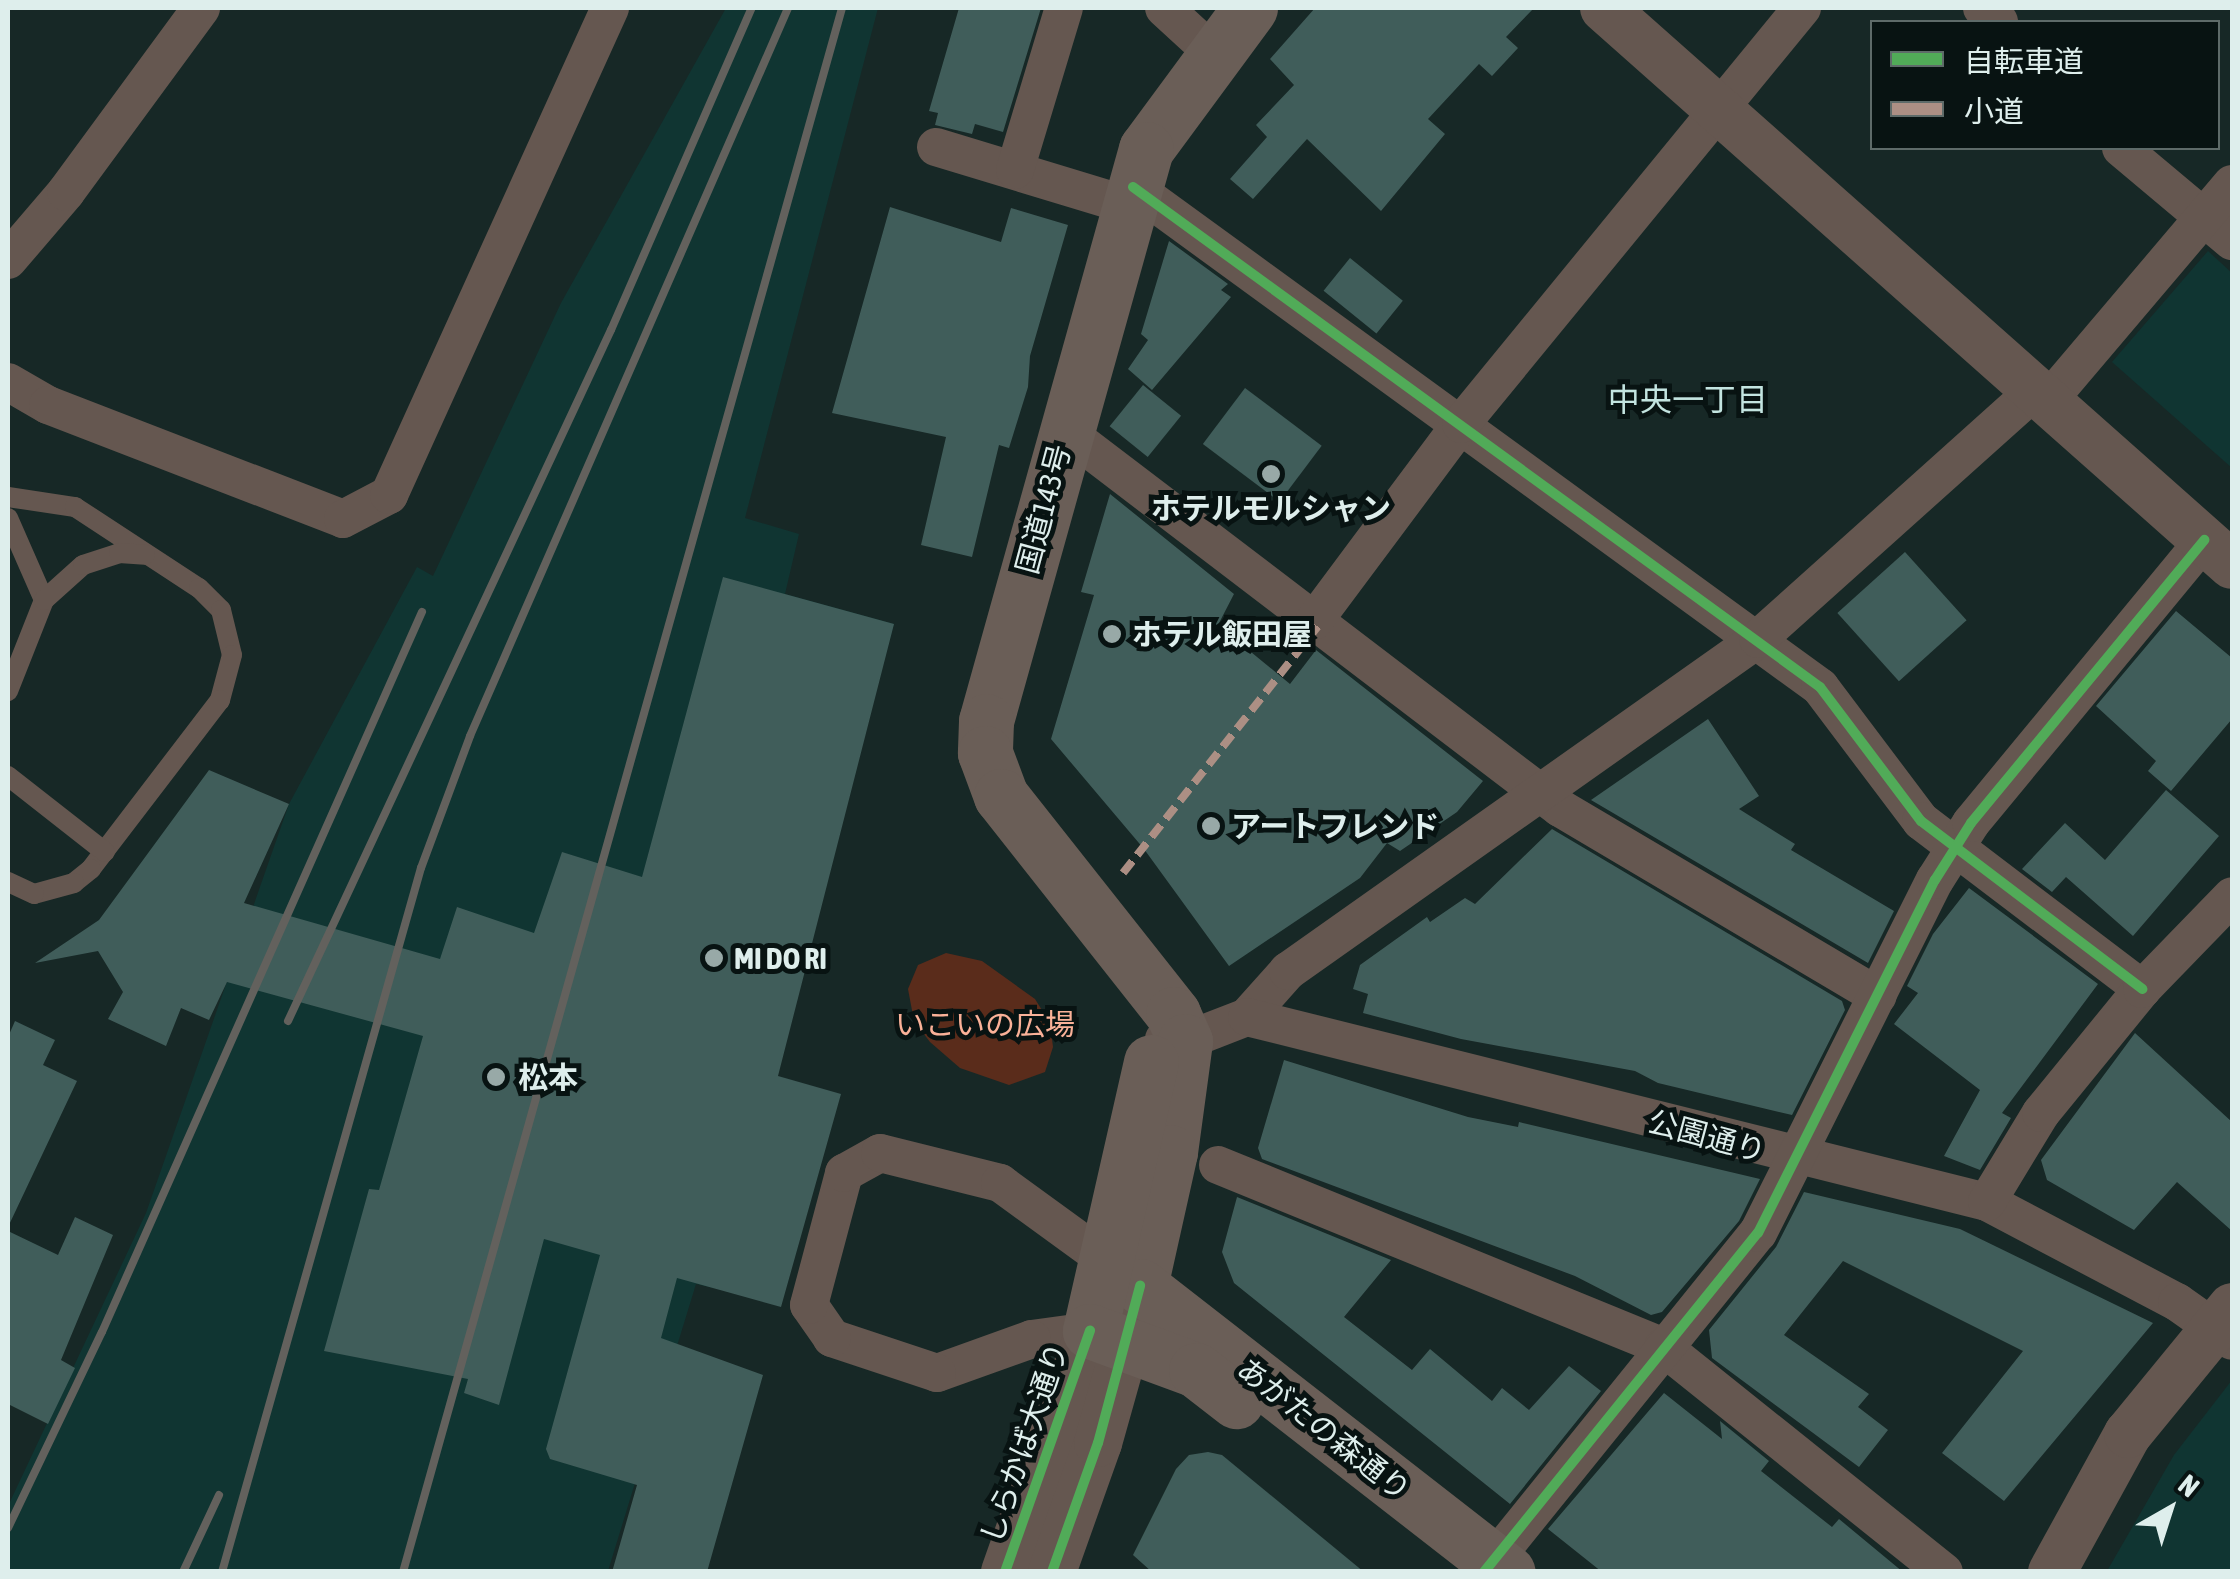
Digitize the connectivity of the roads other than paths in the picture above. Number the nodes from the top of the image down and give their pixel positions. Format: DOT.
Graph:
graph roads {
  1 [pos="201,8"];
  2 [pos="610,8"];
  3 [pos="1064,8"];
  4 [pos="1164,8"];
  5 [pos="1250,8"];
  6 [pos="1604,8"];
  7 [pos="1802,8"];
  8 [pos="1212,52"];
  9 [pos="1715,106"];
  10 [pos="945,144"];
  11 [pos="2123,150"];
  12 [pos="1014,170"];
  13 [pos="2232,184"];
  14 [pos="1130,196"];
  15 [pos="2204,216"];
  16 [pos="2232,241"];
  17 [pos="8,260"];
  18 [pos="8,382"];
  19 [pos="2041,396"];
  20 [pos="1461,424"];
  21 [pos="1064,430"];
  22 [pos="8,497"];
  23 [pos="8,518"];
  24 [pos="2218,552"];
  25 [pos="147,556"];
  26 [pos="44,600"];
  27 [pos="1314,621"];
  28 [pos="1758,639"];
  29 [pos="8,691"];
  30 [pos="8,776"];
  31 [pos="1540,793"];
  32 [pos="1957,846"];
  33 [pos="105,852"];
  34 [pos="8,882"];
  35 [pos="2232,896"];
  36 [pos="2142,989"];
  37 [pos="1878,996"];
  38 [pos="1247,1017"];
  39 [pos="1166,1024"];
  40 [pos="1798,1160"];
  41 [pos="1218,1165"];
  42 [pos="1987,1202"];
  43 [pos="1123,1273"];
  44 [pos="2226,1326"];
  45 [pos="1109,1338"];
  46 [pos="1664,1347"];
  47 [pos="1485,1569"];
  48 [pos="1006,1572"];
  49 [pos="1052,1572"];
  50 [pos="1944,1572"];
  51 [pos="2052,1572"];
  1 -- 17 [label="street"];
  2 -- 18 [label="street"];
  3 -- 12 [label="street"];
  4 -- 8 [label="street"];
  5 -- 8 [label="highway, 国道143号"];
  6 -- 9 [label="street"];
  7 -- 9 [label="street"];
  8 -- 14 [label="highway, 国道143号"];
  9 -- 19 [label="street"];
  9 -- 20 [label="street"];
  10 -- 12 [label="street"];
  11 -- 15 [label="street"];
  12 -- 14 [label="street"];
  13 -- 15 [label="street"];
  14 -- 20 [label="street"];
  14 -- 21 [label="highway, 国道143号"];
  15 -- 16 [label="street"];
  15 -- 19 [label="street"];
  19 -- 24 [label="street"];
  19 -- 28 [label="street"];
  20 -- 27 [label="street"];
  20 -- 28 [label="street"];
  21 -- 27 [label="street"];
  21 -- 39 [label="highway, 国道143号"];
  22 -- 25 [label="lane"];
  23 -- 26 [label="lane"];
  24 -- 32 [label="street"];
  25 -- 26 [label="lane"];
  25 -- 33 [label="lane"];
  26 -- 29 [label="lane"];
  27 -- 31 [label="street"];
  28 -- 31 [label="street"];
  28 -- 32 [label="street"];
  30 -- 33 [label="lane"];
  31 -- 37 [label="street"];
  31 -- 38 [label="street"];
  32 -- 36 [label="street"];
  32 -- 37 [label="street"];
  33 -- 34 [label="lane"];
  35 -- 36 [label="street"];
  36 -- 42 [label="street"];
  37 -- 40 [label="street"];
  38 -- 39 [label="street"];
  38 -- 40 [label="street, 公園通り"];
  39 -- 43 [label="highway"];
  40 -- 42 [label="street, 公園通り"];
  40 -- 46 [label="street"];
  41 -- 46 [label="street"];
  42 -- 44 [label="street, 公園通り"];
  43 -- 45 [label="highway"];
  43 -- 45 [label="street"];
  43 -- 47 [label="highway, あがたの森通り"];
  44 -- 51 [label="street"];
  45 -- 47 [label="highway, あがたの森通り"];
  45 -- 48 [label="street, しらかば大通り"];
  45 -- 49 [label="street"];
  46 -- 47 [label="street"];
  46 -- 50 [label="street"];
}
